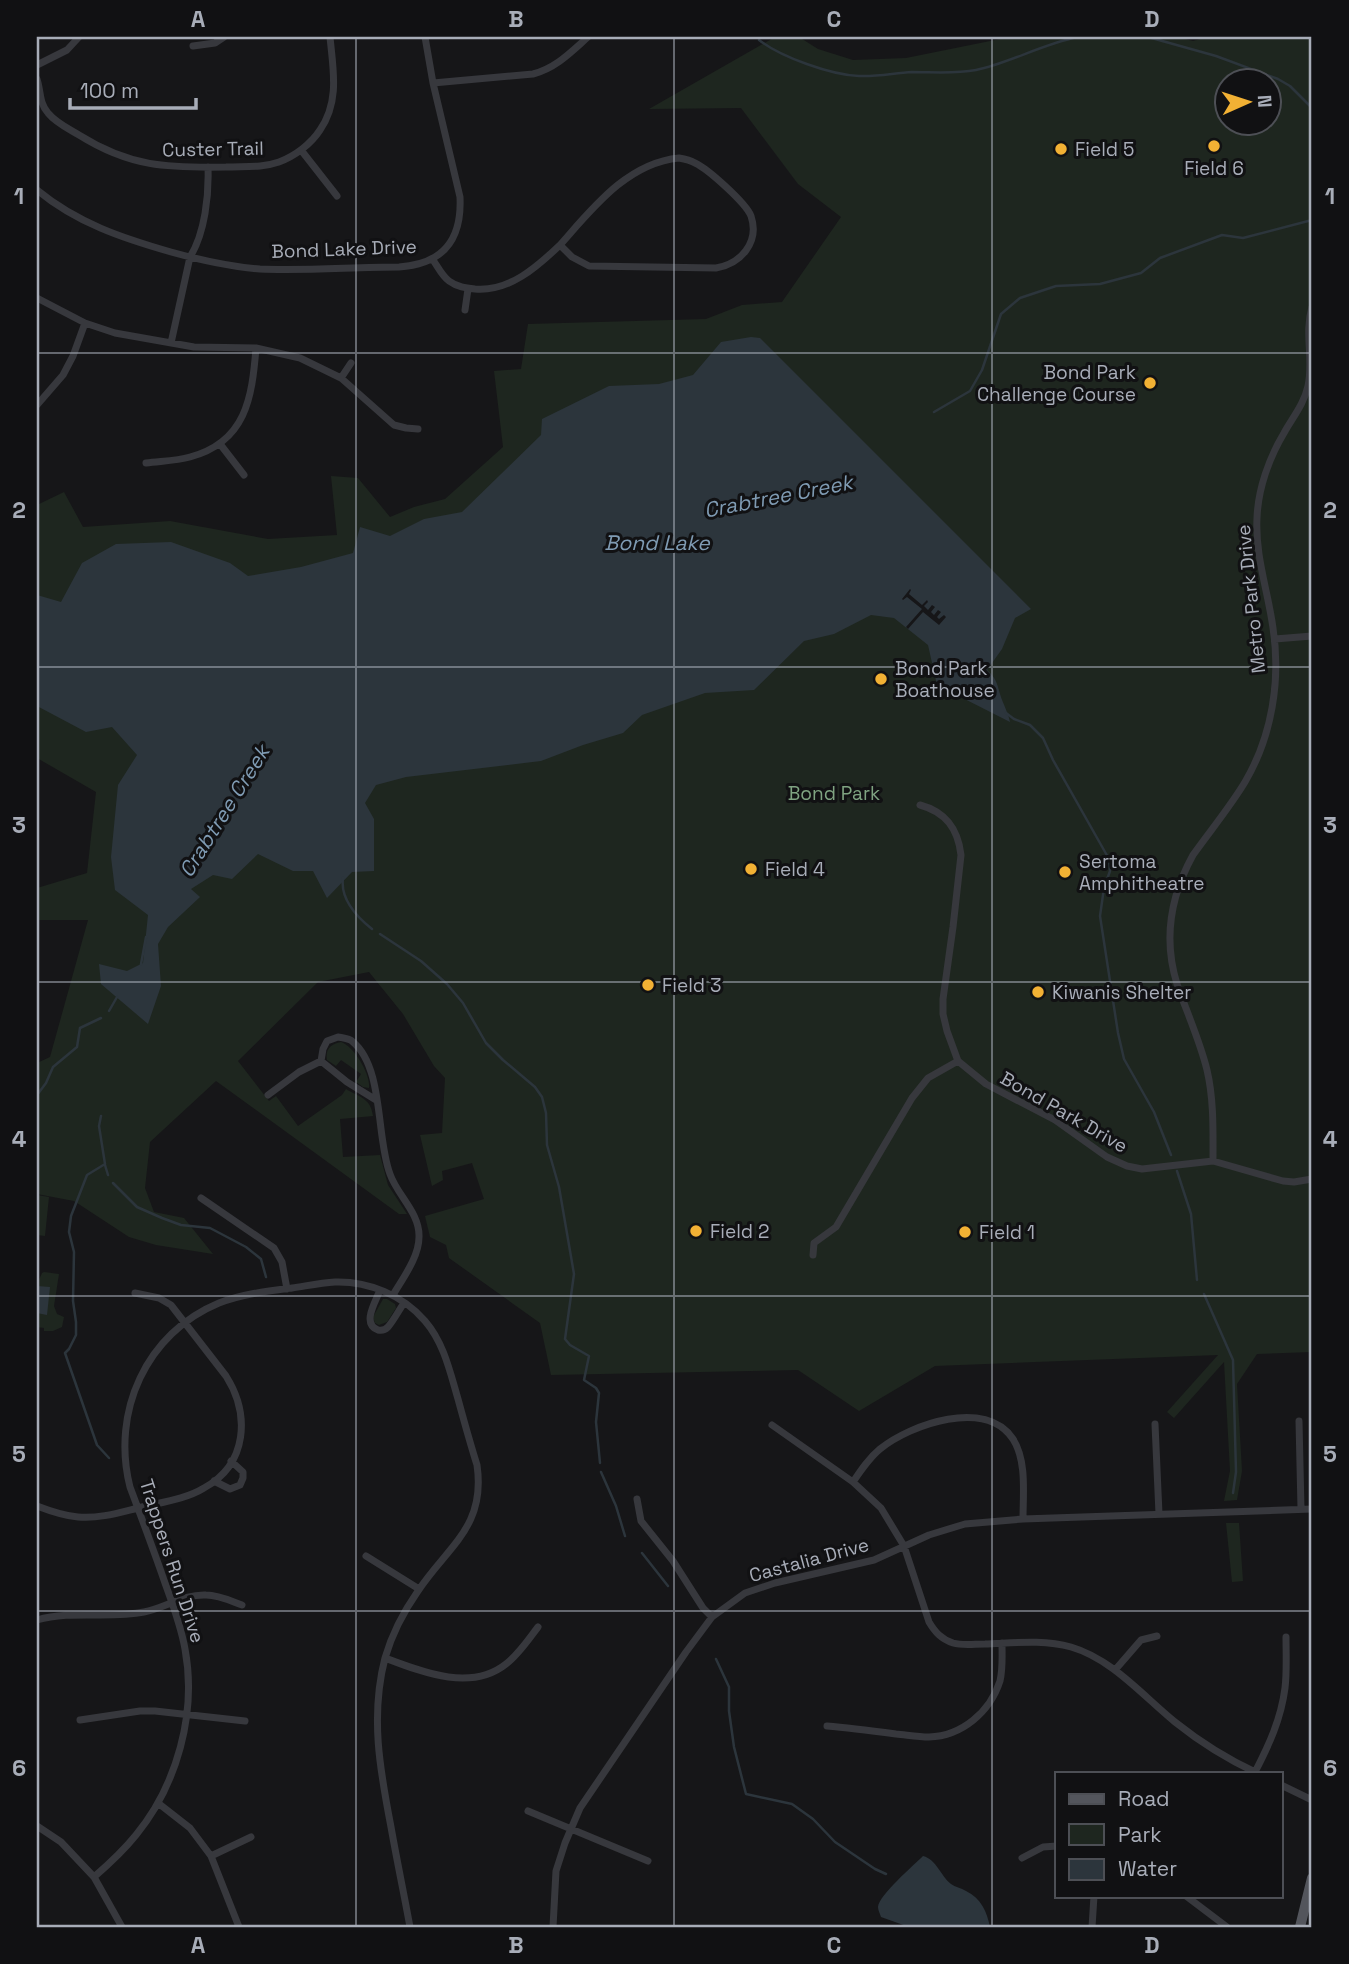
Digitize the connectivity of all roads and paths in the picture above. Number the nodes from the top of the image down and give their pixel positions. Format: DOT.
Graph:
graph roads {
  1 [pos="79,37"];
  2 [pos="224,37"];
  3 [pos="330,37"];
  4 [pos="425,37"];
  5 [pos="588,37"];
  6 [pos="193,46"];
  7 [pos="37,65"];
  8 [pos="37,79"];
  9 [pos="433,83"];
  10 [pos="301,150"];
  11 [pos="208,167"];
  12 [pos="37,190"];
  13 [pos="337,196"];
  14 [pos="560,245"];
  15 [pos="190,257"];
  16 [pos="433,260"];
  17 [pos="468,289"];
  18 [pos="37,298"];
  19 [pos="1312,307"];
  20 [pos="465,310"];
  21 [pos="85,323"];
  22 [pos="171,343"];
  23 [pos="256,348"];
  24 [pos="351,363"];
  25 [pos="341,378"];
  26 [pos="37,405"];
  27 [pos="418,429"];
  28 [pos="220,444"];
  29 [pos="146,463"];
  30 [pos="244,475"];
  31 [pos="1312,636"];
  32 [pos="1275,639"];
  33 [pos="920,805"];
  34 [pos="321,1061"];
  35 [pos="958,1061"];
  36 [pos="268,1096"];
  37 [pos="376,1100"];
  38 [pos="1213,1161"];
  39 [pos="1312,1179"];
  40 [pos="201,1198"];
  41 [pos="813,1255"];
  42 [pos="287,1289"];
  43 [pos="380,1290"];
  44 [pos="135,1293"];
  45 [pos="393,1295"];
  46 [pos="404,1303"];
  47 [pos="185,1323"];
  48 [pos="1299,1421"];
  49 [pos="1155,1424"];
  50 [pos="772,1425"];
  51 [pos="231,1461"];
  52 [pos="214,1481"];
  53 [pos="853,1482"];
  54 [pos="637,1499"];
  55 [pos="37,1506"];
  56 [pos="138,1508"];
  57 [pos="1301,1509"];
  58 [pos="1312,1509"];
  59 [pos="1159,1514"];
  60 [pos="1023,1519"];
  61 [pos="904,1546"];
  62 [pos="366,1556"];
  63 [pos="419,1589"];
  64 [pos="173,1603"];
  65 [pos="242,1605"];
  66 [pos="712,1617"];
  67 [pos="37,1620"];
  68 [pos="538,1627"];
  69 [pos="1157,1636"];
  70 [pos="1286,1637"];
  71 [pos="1002,1643"];
  72 [pos="385,1658"];
  73 [pos="1115,1670"];
  74 [pos="186,1715"];
  75 [pos="80,1720"];
  76 [pos="245,1721"];
  77 [pos="827,1726"];
  78 [pos="1254,1772"];
  79 [pos="1256,1772"];
  80 [pos="1282,1785"];
  81 [pos="1312,1800"];
  82 [pos="158,1803"];
  83 [pos="528,1811"];
  84 [pos="37,1826"];
  85 [pos="571,1829"];
  86 [pos="251,1836"];
  87 [pos="1055,1846"];
  88 [pos="211,1856"];
  89 [pos="1022,1858"];
  90 [pos="649,1861"];
  91 [pos="94,1877"];
  92 [pos="1312,1878"];
  93 [pos="1094,1898"];
  94 [pos="1189,1898"];
  95 [pos="121,1927"];
  96 [pos="239,1927"];
  97 [pos="410,1927"];
  98 [pos="553,1927"];
  99 [pos="1092,1927"];
  100 [pos="1227,1927"];
  101 [pos="1300,1927"];
  1 -- 7 [label="street"];
  2 -- 6 [label="street"];
  3 -- 10 [label="street, Custer Trail"];
  4 -- 9 [label="street, Bond Lake Drive"];
  5 -- 9 [label="street"];
  8 -- 11 [label="street, Custer Trail"];
  9 -- 16 [label="street, Bond Lake Drive"];
  10 -- 11 [label="street, Custer Trail"];
  10 -- 13 [label="street"];
  11 -- 15 [label="street"];
  12 -- 15 [label="street, Bond Lake Drive"];
  14 -- 14 [label="street"];
  14 -- 17 [label="street"];
  15 -- 16 [label="street, Bond Lake Drive"];
  15 -- 22 [label="street"];
  16 -- 17 [label="street"];
  17 -- 20 [label="street"];
  18 -- 21 [label="street"];
  19 -- 32 [label="street, Metro Park Drive"];
  21 -- 22 [label="street"];
  21 -- 26 [label="street"];
  22 -- 23 [label="street"];
  23 -- 25 [label="street"];
  23 -- 28 [label="street"];
  24 -- 25 [label="street"];
  25 -- 27 [label="street"];
  28 -- 29 [label="street"];
  28 -- 30 [label="street"];
  31 -- 32 [label="street"];
  32 -- 38 [label="street, Metro Park Drive"];
  33 -- 35 [label="street"];
  34 -- 36 [label="street"];
  34 -- 37 [label="street"];
  34 -- 37 [label="street"];
  35 -- 38 [label="street, Bond Park Drive"];
  35 -- 41 [label="street"];
  37 -- 45 [label="street"];
  38 -- 39 [label="street, Bond Park Drive"];
  40 -- 42 [label="street"];
  42 -- 43 [label="street, Trappers Run Drive"];
  42 -- 47 [label="street, Trappers Run Drive"];
  43 -- 45 [label="street, Trappers Run Drive"];
  43 -- 46 [label="street"];
  44 -- 47 [label="street"];
  45 -- 46 [label="street, Trappers Run Drive"];
  46 -- 63 [label="street, Trappers Run Drive"];
  47 -- 51 [label="street"];
  47 -- 56 [label="street, Trappers Run Drive"];
  48 -- 57 [label="street"];
  49 -- 59 [label="street"];
  50 -- 53 [label="street"];
  51 -- 52 [label="street"];
  51 -- 52 [label="street"];
  52 -- 56 [label="street"];
  53 -- 60 [label="street"];
  53 -- 61 [label="street"];
  54 -- 66 [label="street"];
  55 -- 56 [label="street"];
  56 -- 64 [label="street, Trappers Run Drive"];
  57 -- 58 [label="street, Castalia Drive"];
  57 -- 59 [label="street, Castalia Drive"];
  59 -- 60 [label="street, Castalia Drive"];
  60 -- 61 [label="street, Castalia Drive"];
  61 -- 66 [label="street, Castalia Drive"];
  61 -- 71 [label="street"];
  62 -- 63 [label="street"];
  63 -- 72 [label="street, Trappers Run Drive"];
  64 -- 65 [label="street"];
  64 -- 67 [label="street"];
  64 -- 74 [label="street, Trappers Run Drive"];
  66 -- 85 [label="street, Castalia Drive"];
  68 -- 72 [label="street"];
  69 -- 73 [label="street"];
  70 -- 79 [label="street"];
  71 -- 73 [label="street"];
  71 -- 77 [label="street"];
  72 -- 97 [label="street, Trappers Run Drive"];
  73 -- 78 [label="street"];
  74 -- 75 [label="street"];
  74 -- 76 [label="street"];
  74 -- 82 [label="street, Trappers Run Drive"];
  80 -- 81 [label="street"];
  82 -- 88 [label="street"];
  82 -- 91 [label="street, Trappers Run Drive"];
  83 -- 85 [label="street"];
  84 -- 91 [label="street"];
  85 -- 90 [label="street"];
  85 -- 98 [label="street, Castalia Drive"];
  86 -- 88 [label="street"];
  87 -- 89 [label="street"];
  88 -- 96 [label="street"];
  91 -- 95 [label="street"];
  92 -- 101 [label="main road"];
  93 -- 99 [label="street"];
  94 -- 100 [label="street"];
}
